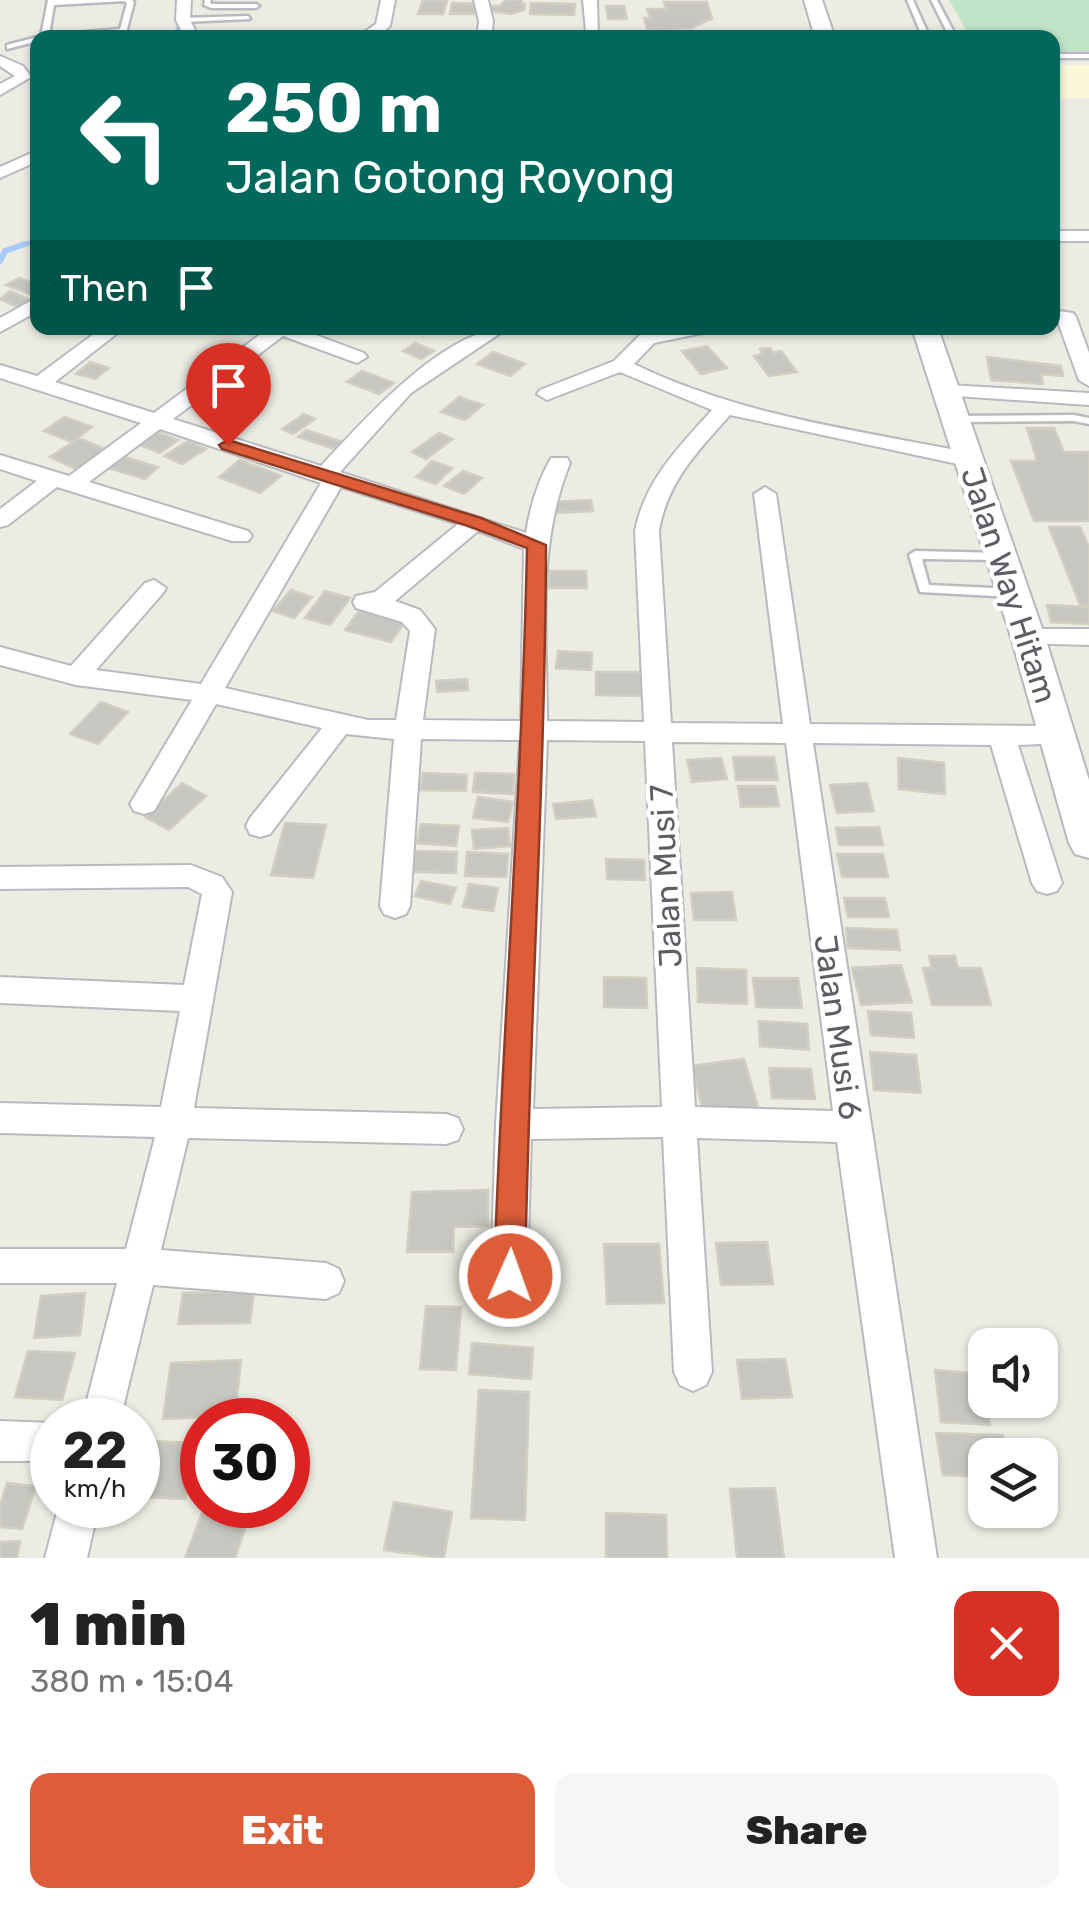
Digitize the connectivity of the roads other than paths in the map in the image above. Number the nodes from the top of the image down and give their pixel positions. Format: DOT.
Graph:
graph roads {
  1 [pos="124,0"];
  2 [pos="184,0"];
  3 [pos="208,0"];
  4 [pos="388,0"];
  5 [pos="482,0"];
  6 [pos="590,0"];
  7 [pos="813,0"];
  8 [pos="910,0"];
  9 [pos="934,0"];
  10 [pos="51,2"];
  11 [pos="233,3"];
  12 [pos="256,6"];
  13 [pos="225,18"];
  14 [pos="248,18"];
  15 [pos="184,20"];
  16 [pos="42,30"];
  17 [pos="123,30"];
  18 [pos="188,30"];
  19 [pos="374,30"];
  20 [pos="485,30"];
  21 [pos="593,30"];
  22 [pos="822,30"];
  23 [pos="923,30"];
  24 [pos="950,30"];
  25 [pos="30,42"];
  26 [pos="5,53"];
  27 [pos="1060,56"];
  28 [pos="1089,56"];
  29 [pos="0,90"];
  30 [pos="30,159"];
  31 [pos="0,172"];
  32 [pos="1060,236"];
  33 [pos="1089,236"];
  34 [pos="30,308"];
  35 [pos="1060,317"];
  36 [pos="0,326"];
  37 [pos="105,335"];
  38 [pos="272,335"];
  39 [pos="299,335"];
  40 [pos="488,335"];
  41 [pos="664,335"];
  42 [pos="928,335"];
  43 [pos="357,357"];
  44 [pos="621,365"];
  45 [pos="0,371"];
  46 [pos="1089,380"];
  47 [pos="41,383"];
  48 [pos="547,394"];
  49 [pos="1089,399"];
  50 [pos="953,405"];
  51 [pos="726,407"];
  52 [pos="1089,421"];
  53 [pos="159,422"];
  54 [pos="968,460"];
  55 [pos="0,462"];
  56 [pos="559,463"];
  57 [pos="329,478"];
  58 [pos="62,482"];
  59 [pos="765,494"];
  60 [pos="6,509"];
  61 [pos="475,522"];
  62 [pos="240,536"];
  63 [pos="536,545"];
  64 [pos="1001,556"];
  65 [pos="154,588"];
  66 [pos="1014,593"];
  67 [pos="1028,637"];
  68 [pos="1089,637"];
  69 [pos="0,656"];
  70 [pos="76,676"];
  71 [pos="211,694"];
  72 [pos="340,723"];
  73 [pos="408,730"];
  74 [pos="658,731"];
  75 [pos="534,732"];
  76 [pos="798,735"];
  77 [pos="1002,736"];
  78 [pos="1057,736"];
  79 [pos="144,804"];
  80 [pos="260,826"];
  81 [pos="1089,843"];
  82 [pos="0,878"];
  83 [pos="1047,883"];
  84 [pos="396,906"];
  85 [pos="0,990"];
  86 [pos="200,999"];
  87 [pos="0,1118"];
  88 [pos="678,1122"];
  89 [pos="175,1124"];
  90 [pos="513,1124"];
  91 [pos="852,1127"];
  92 [pos="446,1129"];
  93 [pos="0,1266"];
  94 [pos="139,1266"];
  95 [pos="510,1276"];
  96 [pos="326,1281"];
  97 [pos="694,1372"];
  98 [pos="106,1398"];
  99 [pos="0,1441"];
  100 [pos="30,1442"];
  101 [pos="73,1528"];
  102 [pos="66,1558"];
  103 [pos="916,1558"];
  1 -- 10 [label="lane"];
  1 -- 17 [label="lane"];
  2 -- 15 [label="street"];
  3 -- 11 [label="lane"];
  4 -- 19 [label="street"];
  5 -- 20 [label="street"];
  6 -- 21 [label="street"];
  7 -- 22 [label="street"];
  8 -- 23 [label="lane"];
  9 -- 24 [label="lane"];
  10 -- 16 [label="lane"];
  11 -- 12 [label="lane"];
  11 -- 13 [label="lane"];
  13 -- 14 [label="lane"];
  13 -- 15 [label="lane"];
  15 -- 18 [label="street"];
  25 -- 26 [label="lane"];
  26 -- 29 [label="street"];
  27 -- 28 [label="lane"];
  30 -- 31 [label="street"];
  32 -- 33 [label="street"];
  34 -- 36 [label="street"];
  35 -- 46 [label="street"];
  37 -- 47 [label="street"];
  38 -- 53 [label="street"];
  39 -- 43 [label="street"];
  40 -- 57 [label="street"];
  41 -- 44 [label="street"];
  42 -- 50 [label="street, Jalan Way Hitam"];
  44 -- 48 [label="street"];
  44 -- 51 [label="street"];
  45 -- 47 [label="street"];
  47 -- 53 [label="street"];
  49 -- 50 [label="street"];
  50 -- 52 [label="lane"];
  50 -- 54 [label="street, Jalan Way Hitam"];
  51 -- 54 [label="street"];
  51 -- 74 [label="street, Jalan Musi 7"];
  53 -- 57 [label="street"];
  53 -- 58 [label="street"];
  54 -- 64 [label="street, Jalan Way Hitam"];
  55 -- 58 [label="street"];
  56 -- 63 [label="street"];
  57 -- 61 [label="street"];
  57 -- 71 [label="street"];
  58 -- 60 [label="street"];
  58 -- 62 [label="street"];
  59 -- 76 [label="street, Jalan Musi 6"];
  61 -- 63 [label="street"];
  61 -- 73 [label="street"];
  63 -- 75 [label="street"];
  64 -- 66 [label="street, Jalan Way Hitam"];
  64 -- 66 [label="lane"];
  65 -- 70 [label="street"];
  66 -- 67 [label="street, Jalan Way Hitam"];
  67 -- 68 [label="street"];
  67 -- 78 [label="street, Jalan Way Hitam"];
  69 -- 70 [label="street"];
  70 -- 71 [label="street"];
  71 -- 72 [label="street"];
  71 -- 79 [label="street"];
  72 -- 73 [label="street"];
  72 -- 80 [label="street"];
  73 -- 75 [label="street"];
  73 -- 84 [label="street"];
  74 -- 75 [label="street"];
  74 -- 76 [label="street"];
  74 -- 88 [label="street, Jalan Musi 7"];
  75 -- 90 [label="street"];
  76 -- 77 [label="street"];
  76 -- 91 [label="street, Jalan Musi 6"];
  77 -- 78 [label="street"];
  77 -- 83 [label="street"];
  78 -- 81 [label="street, Jalan Way Hitam"];
  82 -- 86 [label="street"];
  85 -- 86 [label="street"];
  86 -- 89 [label="street"];
  87 -- 89 [label="street"];
  88 -- 90 [label="street"];
  88 -- 91 [label="street"];
  88 -- 97 [label="street, Jalan Musi 7"];
  89 -- 92 [label="street"];
  89 -- 94 [label="street"];
  90 -- 95 [label="street"];
  91 -- 103 [label="street, Jalan Musi 6"];
  93 -- 94 [label="street"];
  94 -- 96 [label="street"];
  94 -- 98 [label="street"];
  99 -- 100 [label="street"];
  101 -- 102 [label="street"];
}
